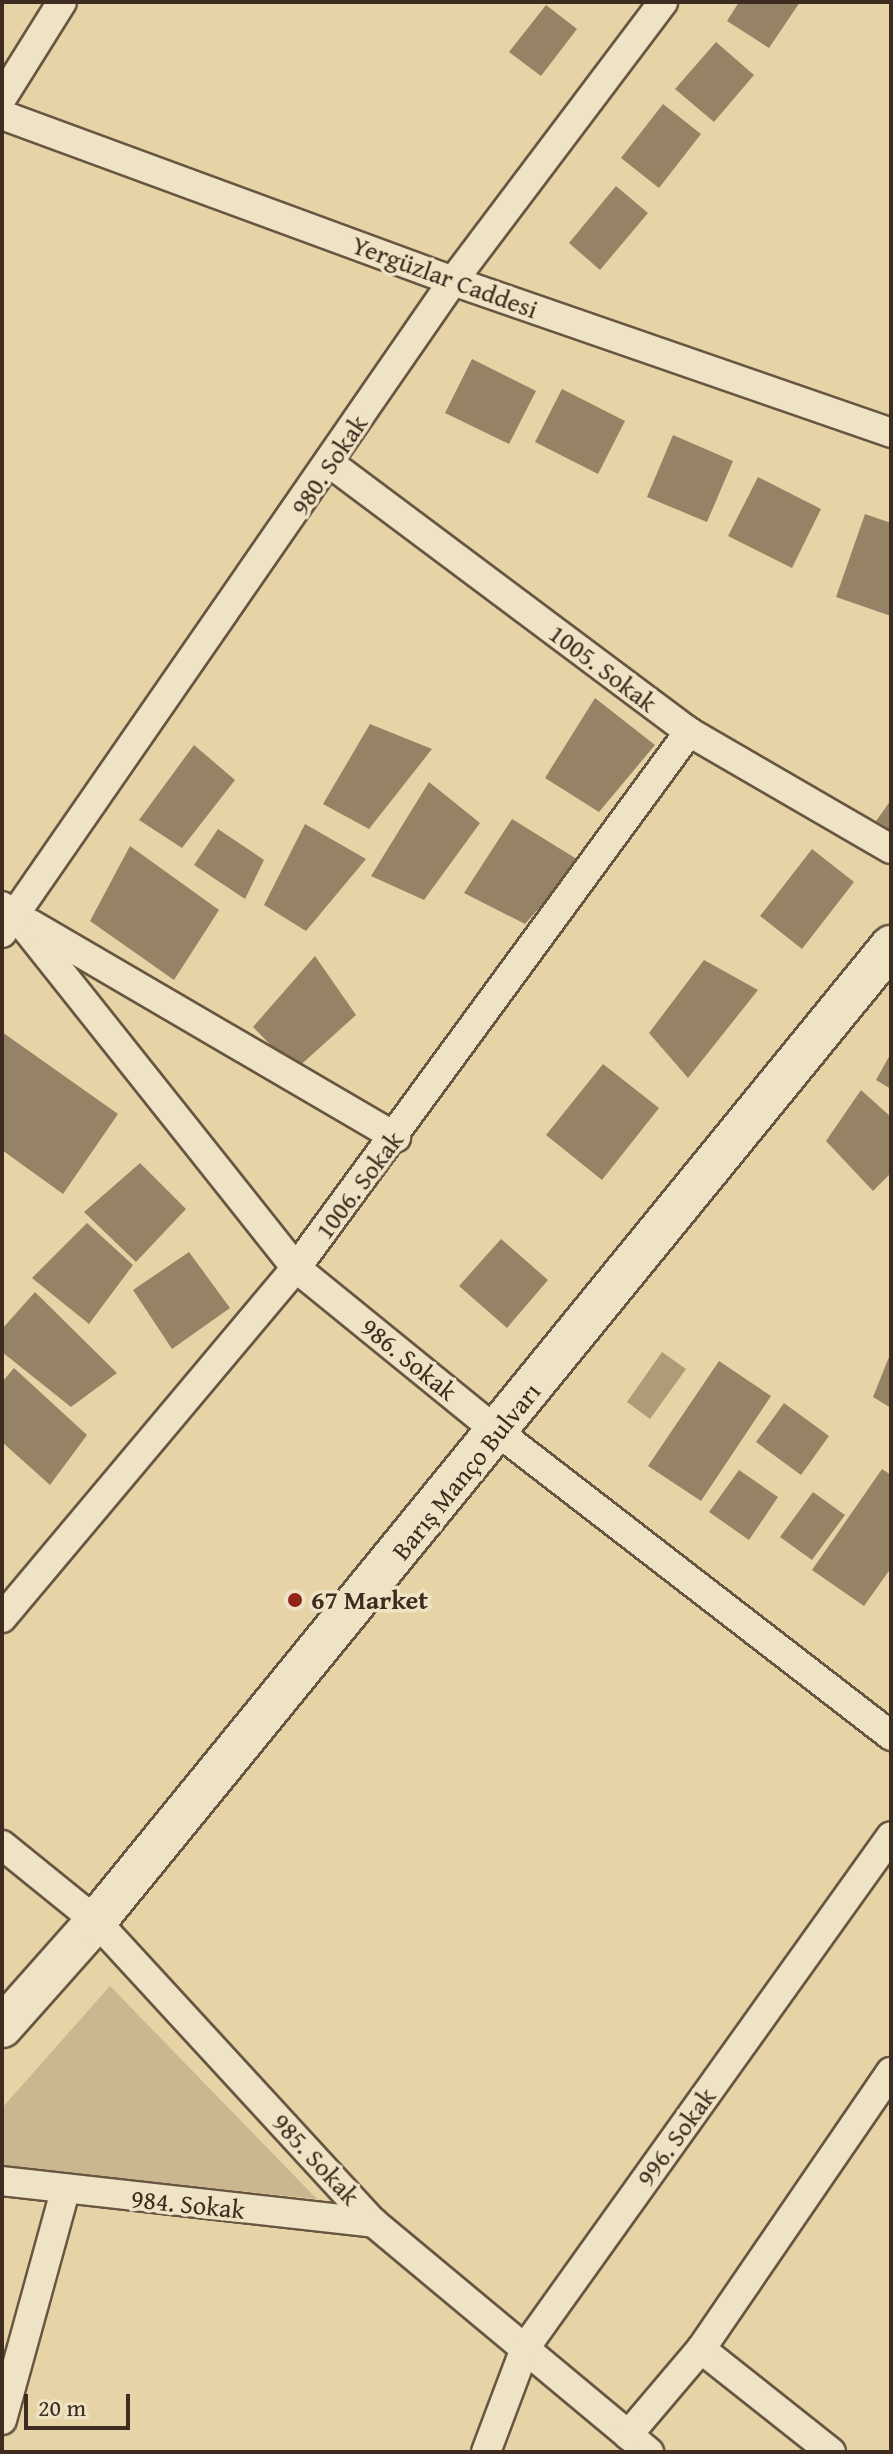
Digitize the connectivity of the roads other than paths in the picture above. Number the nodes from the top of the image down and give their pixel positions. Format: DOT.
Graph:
graph roads {
  1 [pos="62,2"];
  2 [pos="663,2"];
  3 [pos="2,98"];
  4 [pos="2,115"];
  5 [pos="453,281"];
  6 [pos="891,433"];
  7 [pos="331,464"];
  8 [pos="689,732"];
  9 [pos="891,849"];
  10 [pos="7,918"];
  11 [pos="891,946"];
  12 [pos="396,1137"];
  13 [pos="296,1268"];
  14 [pos="498,1432"];
  15 [pos="2,1618"];
  16 [pos="888,1727"];
  17 [pos="891,1836"];
  18 [pos="2,1845"];
  19 [pos="96,1921"];
  20 [pos="2,2027"];
  21 [pos="891,2072"];
  22 [pos="2,2181"];
  23 [pos="65,2191"];
  24 [pos="374,2223"];
  25 [pos="525,2348"];
  26 [pos="701,2349"];
  27 [pos="2,2420"];
  28 [pos="639,2443"];
  29 [pos="486,2452"];
  30 [pos="831,2452"];
  1 -- 3 [label="street"];
  2 -- 5 [label="street, 980. Sokak"];
  4 -- 5 [label="street, Yergüzlar Caddesi"];
  5 -- 6 [label="street, Yergüzlar Caddesi"];
  5 -- 7 [label="street, 980. Sokak"];
  7 -- 8 [label="street, 1005. Sokak"];
  7 -- 10 [label="street, 980. Sokak"];
  8 -- 9 [label="street, 1005. Sokak"];
  8 -- 12 [label="street, 1006. Sokak"];
  10 -- 12 [label="street"];
  10 -- 13 [label="street, 986. Sokak"];
  11 -- 14 [label="main road, Barış Manço Bulvarı"];
  12 -- 13 [label="street, 1006. Sokak"];
  13 -- 14 [label="street, 986. Sokak"];
  13 -- 15 [label="street, 1006. Sokak"];
  14 -- 16 [label="street, 986. Sokak"];
  14 -- 19 [label="main road, Barış Manço Bulvarı"];
  17 -- 25 [label="street, 996. Sokak"];
  18 -- 19 [label="street, 985. Sokak"];
  19 -- 20 [label="main road, Barış Manço Bulvarı"];
  19 -- 24 [label="street, 985. Sokak"];
  21 -- 26 [label="street"];
  22 -- 23 [label="street, 984. Sokak"];
  23 -- 24 [label="street, 984. Sokak"];
  23 -- 27 [label="street"];
  24 -- 25 [label="street, 985. Sokak"];
  25 -- 28 [label="street, 985. Sokak"];
  25 -- 29 [label="street, 996. Sokak"];
  26 -- 28 [label="street"];
  26 -- 30 [label="street"];
}
